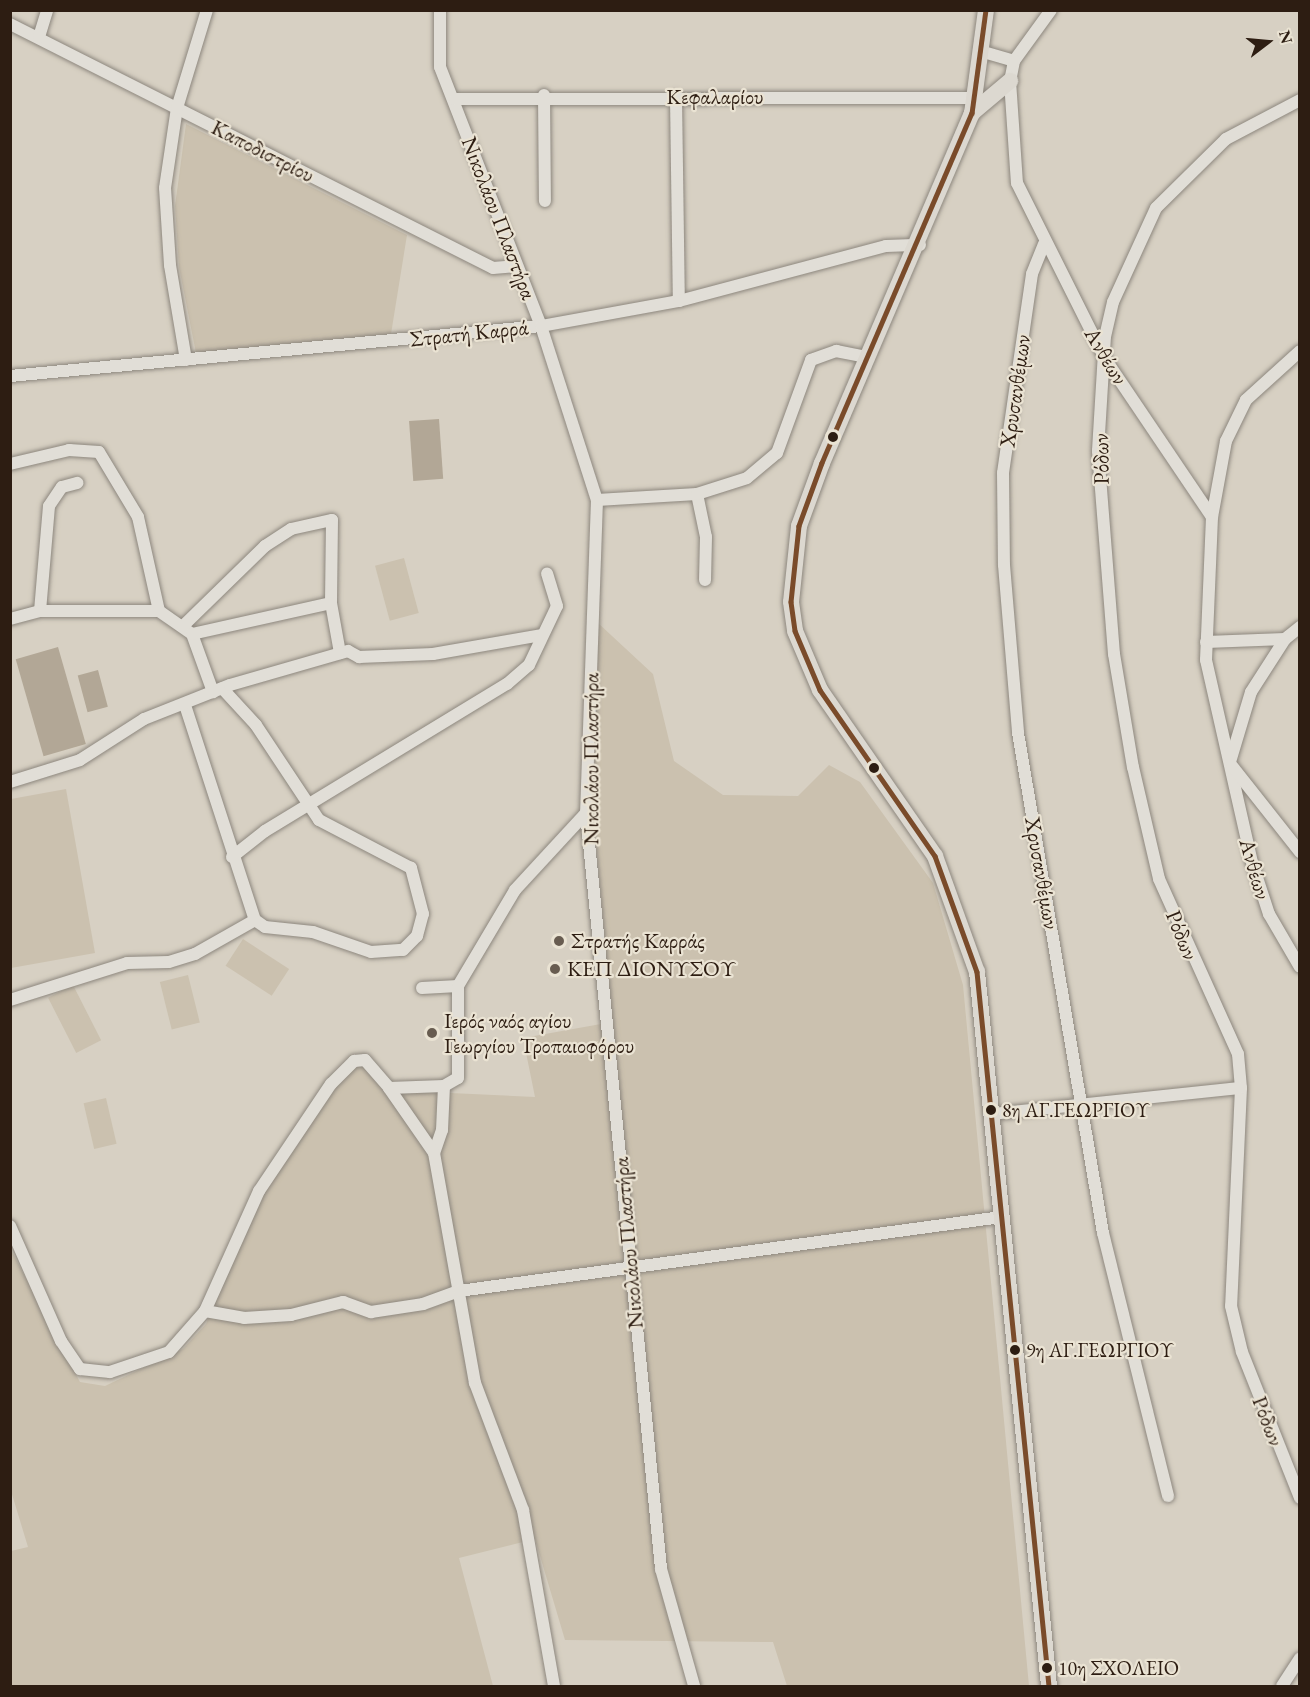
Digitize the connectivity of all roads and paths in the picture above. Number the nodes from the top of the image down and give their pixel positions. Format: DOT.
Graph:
graph roads {
  1 [pos="47,10"];
  2 [pos="207,10"];
  3 [pos="440,10"];
  4 [pos="986,10"];
  5 [pos="1050,10"];
  6 [pos="10,24"];
  7 [pos="39,37"];
  8 [pos="980,51"];
  9 [pos="1014,60"];
  10 [pos="1010,81"];
  11 [pos="544,95"];
  12 [pos="676,97"];
  13 [pos="455,99"];
  14 [pos="1299,100"];
  15 [pos="974,106"];
  16 [pos="177,108"];
  17 [pos="545,201"];
  18 [pos="1044,244"];
  19 [pos="920,245"];
  20 [pos="516,266"];
  21 [pos="679,301"];
  22 [pos="541,326"];
  23 [pos="1299,351"];
  24 [pos="868,357"];
  25 [pos="1104,357"];
  26 [pos="186,360"];
  27 [pos="10,376"];
  28 [pos="10,464"];
  29 [pos="77,483"];
  30 [pos="697,494"];
  31 [pos="597,500"];
  32 [pos="1212,517"];
  33 [pos="547,574"];
  34 [pos="705,580"];
  35 [pos="331,603"];
  36 [pos="40,611"];
  37 [pos="159,611"];
  38 [pos="10,619"];
  39 [pos="1299,627"];
  40 [pos="187,630"];
  41 [pos="542,635"];
  42 [pos="1285,639"];
  43 [pos="1206,642"];
  44 [pos="340,653"];
  45 [pos="218,690"];
  46 [pos="185,705"];
  47 [pos="1230,763"];
  48 [pos="10,782"];
  49 [pos="308,806"];
  50 [pos="586,813"];
  51 [pos="1299,852"];
  52 [pos="232,857"];
  53 [pos="255,920"];
  54 [pos="1299,967"];
  55 [pos="458,986"];
  56 [pos="422,988"];
  57 [pos="10,1000"];
  58 [pos="444,1086"];
  59 [pos="389,1088"];
  60 [pos="1241,1088"];
  61 [pos="1081,1104"];
  62 [pos="992,1114"];
  63 [pos="434,1153"];
  64 [pos="1001,1218"];
  65 [pos="10,1226"];
  66 [pos="630,1267"];
  67 [pos="459,1291"];
  68 [pos="205,1311"];
  69 [pos="1168,1496"];
  70 [pos="1299,1498"];
  71 [pos="1299,1658"];
  72 [pos="555,1686"];
  73 [pos="694,1686"];
  74 [pos="1047,1686"];
  75 [pos="1282,1686"];
  1 -- 7 [label="street"];
  2 -- 16 [label="street"];
  3 -- 13 [label="street, Νικολάου Πλαστήρα"];
  4 -- 8 [label="main road"];
  5 -- 9 [label="street"];
  6 -- 7 [label="street, Καποδιστρίου"];
  7 -- 16 [label="street, Καποδιστρίου"];
  8 -- 9 [label="street"];
  8 -- 15 [label="main road"];
  9 -- 10 [label="street, Ανθέων"];
  10 -- 15 [label="main road"];
  10 -- 18 [label="street, Ανθέων"];
  11 -- 12 [label="street, Κεφαλαρίου"];
  11 -- 13 [label="street, Κεφαλαρίου"];
  11 -- 17 [label="street"];
  12 -- 15 [label="street, Κεφαλαρίου"];
  12 -- 21 [label="street"];
  13 -- 20 [label="street, Νικολάου Πλαστήρα"];
  14 -- 25 [label="street, Ρόδων"];
  15 -- 19 [label="main road"];
  16 -- 20 [label="street, Καποδιστρίου"];
  16 -- 26 [label="street"];
  18 -- 25 [label="street, Ανθέων"];
  18 -- 61 [label="street, Χρυσανθέμων"];
  19 -- 21 [label="street, Στρατή Καρρά"];
  19 -- 24 [label="main road"];
  20 -- 22 [label="street, Νικολάου Πλαστήρα"];
  21 -- 22 [label="street, Στρατή Καρρά"];
  22 -- 26 [label="street, Στρατή Καρρά"];
  22 -- 31 [label="street, Νικολάου Πλαστήρα"];
  23 -- 32 [label="street"];
  24 -- 30 [label="street"];
  24 -- 62 [label="main road"];
  25 -- 32 [label="street, Ανθέων"];
  25 -- 60 [label="street, Ρόδων"];
  26 -- 27 [label="street, Στρατή Καρρά"];
  28 -- 37 [label="street"];
  29 -- 36 [label="street"];
  30 -- 31 [label="street"];
  30 -- 34 [label="street"];
  31 -- 50 [label="street, Νικολάου Πλαστήρα"];
  32 -- 43 [label="street, Ανθέων"];
  33 -- 41 [label="street"];
  35 -- 40 [label="street"];
  35 -- 40 [label="street"];
  35 -- 44 [label="street"];
  36 -- 37 [label="street"];
  36 -- 38 [label="street"];
  37 -- 40 [label="street"];
  39 -- 42 [label="street"];
  40 -- 45 [label="street"];
  41 -- 44 [label="street"];
  41 -- 49 [label="street"];
  42 -- 43 [label="street"];
  42 -- 47 [label="street"];
  43 -- 47 [label="street, Ανθέων"];
  44 -- 45 [label="street"];
  45 -- 46 [label="street"];
  45 -- 49 [label="street"];
  46 -- 48 [label="street"];
  46 -- 52 [label="street"];
  47 -- 51 [label="street, Ανθέων"];
  47 -- 54 [label="street, Ανθέων"];
  49 -- 52 [label="street"];
  49 -- 53 [label="street"];
  50 -- 55 [label="street"];
  50 -- 66 [label="street, Νικολάου Πλαστήρα"];
  52 -- 53 [label="street"];
  53 -- 57 [label="street"];
  55 -- 56 [label="street"];
  55 -- 58 [label="street"];
  58 -- 59 [label="street"];
  58 -- 63 [label="street"];
  59 -- 63 [label="street"];
  59 -- 68 [label="street"];
  60 -- 61 [label="street"];
  60 -- 70 [label="street, Ρόδων"];
  61 -- 62 [label="street"];
  61 -- 69 [label="street, Χρυσανθέμων"];
  62 -- 64 [label="main road"];
  63 -- 67 [label="street"];
  64 -- 66 [label="street"];
  64 -- 74 [label="main road"];
  65 -- 68 [label="street"];
  66 -- 67 [label="street"];
  66 -- 73 [label="street, Νικολάου Πλαστήρα"];
  67 -- 68 [label="street"];
  67 -- 72 [label="street"];
  71 -- 75 [label="street"];
}
